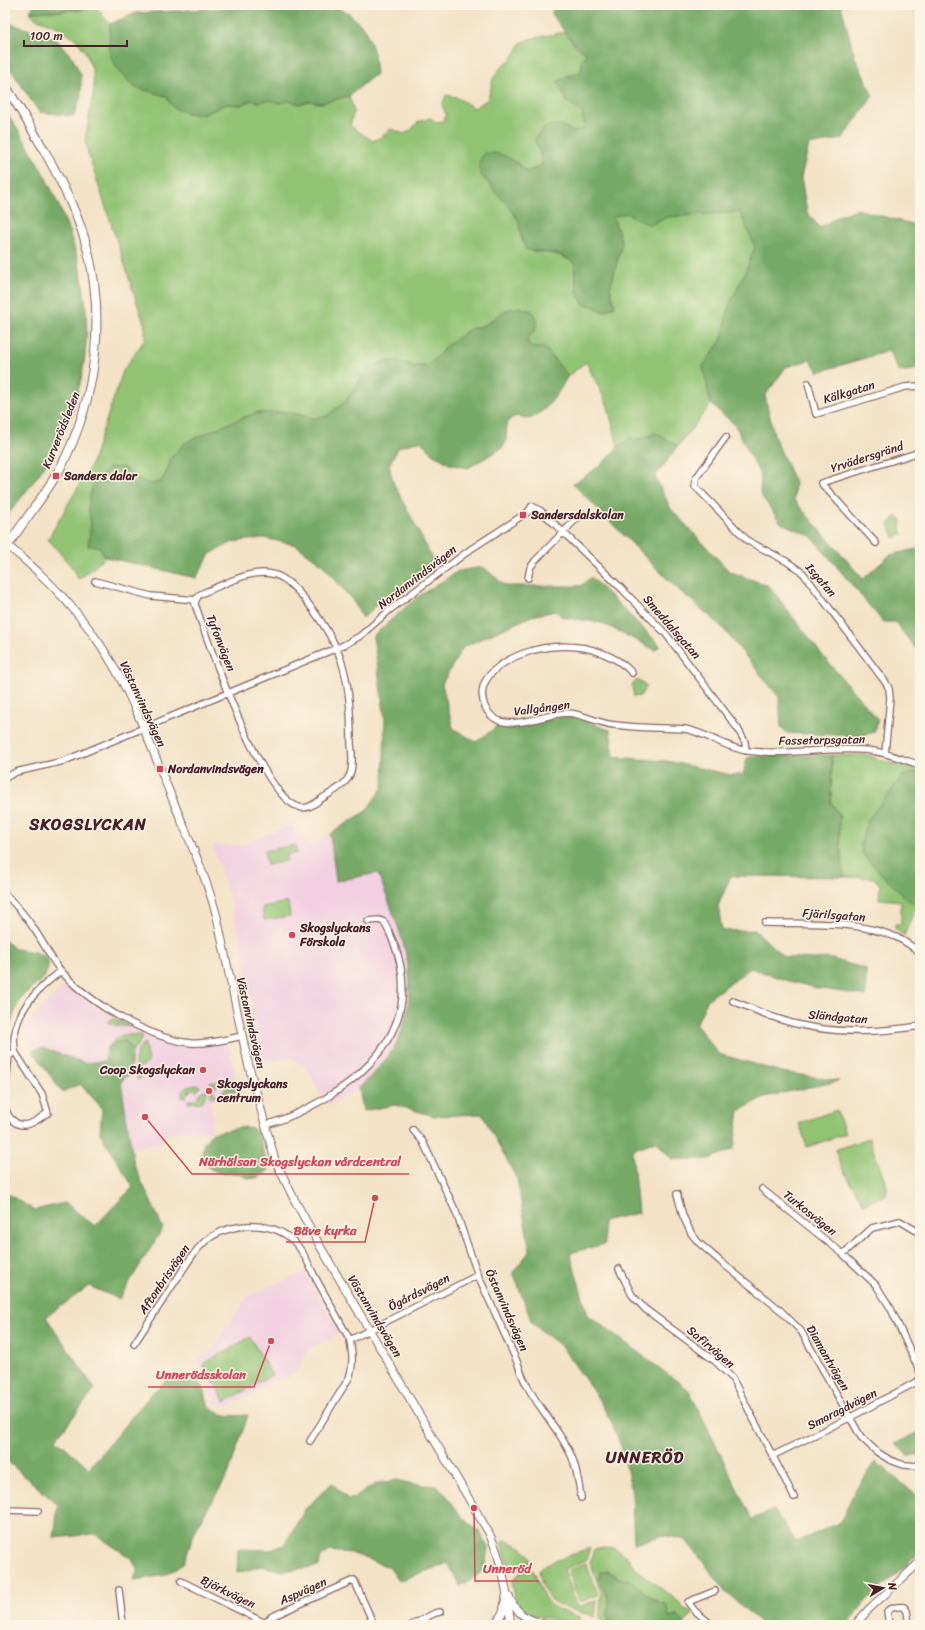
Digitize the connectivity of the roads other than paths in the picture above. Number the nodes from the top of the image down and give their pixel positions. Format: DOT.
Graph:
graph roads {
  1 [pos="5,85"];
  2 [pos="808,383"];
  3 [pos="920,386"];
  4 [pos="726,437"];
  5 [pos="920,452"];
  6 [pos="528,512"];
  7 [pos="582,513"];
  8 [pos="563,532"];
  9 [pos="876,543"];
  10 [pos="6,548"];
  11 [pos="528,578"];
  12 [pos="95,580"];
  13 [pos="196,600"];
  14 [pos="336,648"];
  15 [pos="632,673"];
  16 [pos="229,693"];
  17 [pos="143,729"];
  18 [pos="746,751"];
  19 [pos="886,754"];
  20 [pos="920,764"];
  21 [pos="5,778"];
  22 [pos="5,894"];
  23 [pos="368,922"];
  24 [pos="765,923"];
  25 [pos="920,952"];
  26 [pos="61,971"];
  27 [pos="733,1001"];
  28 [pos="920,1026"];
  29 [pos="242,1036"];
  30 [pos="15,1052"];
  31 [pos="5,1092"];
  32 [pos="5,1106"];
  33 [pos="266,1125"];
  34 [pos="413,1130"];
  35 [pos="762,1189"];
  36 [pos="677,1194"];
  37 [pos="920,1233"];
  38 [pos="843,1254"];
  39 [pos="619,1269"];
  40 [pos="478,1275"];
  41 [pos="370,1329"];
  42 [pos="350,1340"];
  43 [pos="134,1344"];
  44 [pos="920,1372"];
  45 [pos="920,1380"];
  46 [pos="849,1418"];
  47 [pos="310,1440"];
  48 [pos="774,1456"];
  49 [pos="920,1466"];
  50 [pos="5,1497"];
  51 [pos="794,1497"];
  52 [pos="581,1498"];
  53 [pos="6,1510"];
  54 [pos="38,1511"];
  55 [pos="920,1562"];
  56 [pos="182,1581"];
  57 [pos="119,1590"];
  58 [pos="507,1591"];
  59 [pos="714,1591"];
  60 [pos="440,1612"];
  61 [pos="264,1624"];
  62 [pos="543,1624"];
  63 [pos="123,1625"];
  64 [pos="374,1625"];
  65 [pos="412,1625"];
  66 [pos="495,1625"];
  67 [pos="510,1625"];
  68 [pos="526,1625"];
  69 [pos="565,1625"];
  70 [pos="712,1625"];
  71 [pos="855,1625"];
  72 [pos="889,1625"];
  73 [pos="909,1625"];
  1 -- 10 [label="main road, Kurverödsleden"];
  2 -- 3 [label="street, Kälkgatan"];
  4 -- 19 [label="street, Isgatan"];
  5 -- 9 [label="street, Yrvädersgränd"];
  6 -- 8 [label="street, Smeddalsgatan"];
  6 -- 14 [label="street, Nordanvindsvägen"];
  7 -- 8 [label="street"];
  8 -- 11 [label="street"];
  8 -- 18 [label="street, Smeddalsgatan"];
  10 -- 17 [label="street, Västanvindsvägen"];
  12 -- 13 [label="street"];
  13 -- 14 [label="street, Tyfonvägen"];
  13 -- 16 [label="street, Tyfonvägen"];
  14 -- 16 [label="street, Nordanvindsvägen"];
  14 -- 16 [label="street, Tyfonvägen"];
  15 -- 18 [label="street, Vallgången"];
  16 -- 17 [label="street, Nordanvindsvägen"];
  17 -- 21 [label="street, Nordanvindsvägen"];
  17 -- 29 [label="street, Västanvindsvägen"];
  18 -- 19 [label="street, Fassetorpsgatan"];
  19 -- 20 [label="street, Fassetorpsgatan"];
  22 -- 26 [label="street"];
  23 -- 33 [label="street"];
  24 -- 25 [label="street, Fjärilsgatan"];
  26 -- 29 [label="street"];
  26 -- 30 [label="street"];
  27 -- 28 [label="street, Sländgatan"];
  29 -- 33 [label="street, Västanvindsvägen"];
  30 -- 31 [label="street"];
  30 -- 32 [label="street"];
  33 -- 41 [label="street, Västanvindsvägen"];
  34 -- 40 [label="street, Östanvindsvägen"];
  35 -- 38 [label="street, Turkosvägen"];
  36 -- 46 [label="street, Diamantvägen"];
  37 -- 38 [label="street"];
  38 -- 44 [label="street, Turkosvägen"];
  39 -- 48 [label="street, Safirvägen"];
  40 -- 41 [label="street, Ögårdsvägen"];
  40 -- 52 [label="street, Östanvindsvägen"];
  41 -- 42 [label="street, Ögårdsvägen"];
  41 -- 58 [label="street, Västanvindsvägen"];
  42 -- 43 [label="street, Aftonbrisvägen"];
  42 -- 47 [label="street"];
  45 -- 46 [label="street, Smaragdvägen"];
  46 -- 48 [label="street, Smaragdvägen"];
  46 -- 49 [label="street, Diamantvägen"];
  48 -- 51 [label="street, Safirvägen"];
  50 -- 53 [label="street"];
  53 -- 54 [label="street"];
  55 -- 71 [label="street"];
  56 -- 61 [label="street, Björkvägen"];
  57 -- 63 [label="street"];
  58 -- 62 [label="street"];
  58 -- 66 [label="street"];
  58 -- 67 [label="street, Västanvindsvägen"];
  59 -- 70 [label="street"];
  60 -- 65 [label="street"];
  61 -- 64 [label="street, Aspvägen"];
  62 -- 68 [label="street"];
  62 -- 69 [label="street"];
  72 -- 73 [label="street"];
}
